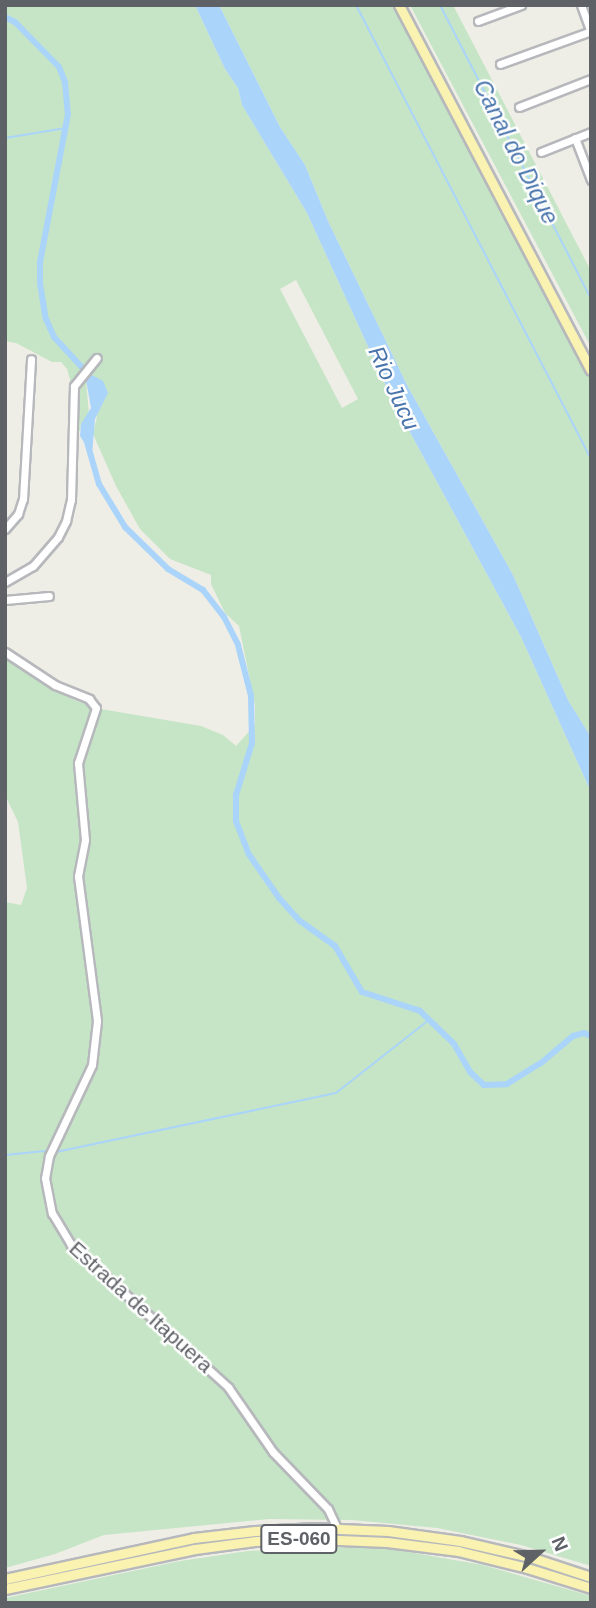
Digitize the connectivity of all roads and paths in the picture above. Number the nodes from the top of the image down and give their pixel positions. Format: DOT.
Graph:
graph roads {
  1 [pos="399,5"];
  2 [pos="521,5"];
  3 [pos="581,5"];
  4 [pos="478,21"];
  5 [pos="591,31"];
  6 [pos="500,64"];
  7 [pos="591,79"];
  8 [pos="519,107"];
  9 [pos="591,132"];
  10 [pos="575,138"];
  11 [pos="541,152"];
  12 [pos="591,180"];
  13 [pos="97,358"];
  14 [pos="31,359"];
  15 [pos="591,370"];
  16 [pos="5,529"];
  17 [pos="5,582"];
  18 [pos="49,596"];
  19 [pos="5,600"];
  20 [pos="5,652"];
  21 [pos="337,1528"];
  22 [pos="591,1577"];
  23 [pos="5,1579"];
  24 [pos="591,1588"];
  25 [pos="5,1589"];
  1 -- 15 [label="main road"];
  2 -- 4 [label="street"];
  3 -- 5 [label="street"];
  5 -- 6 [label="street"];
  7 -- 8 [label="street"];
  9 -- 10 [label="street"];
  10 -- 11 [label="street"];
  10 -- 12 [label="street"];
  13 -- 17 [label="street"];
  14 -- 16 [label="street"];
  18 -- 19 [label="street"];
  20 -- 21 [label="street, Estrada de Itapuera"];
  21 -- 22 [label="main road, ES-060"];
  21 -- 23 [label="main road, ES-060"];
  24 -- 25 [label="main road, ES-060"];
}
